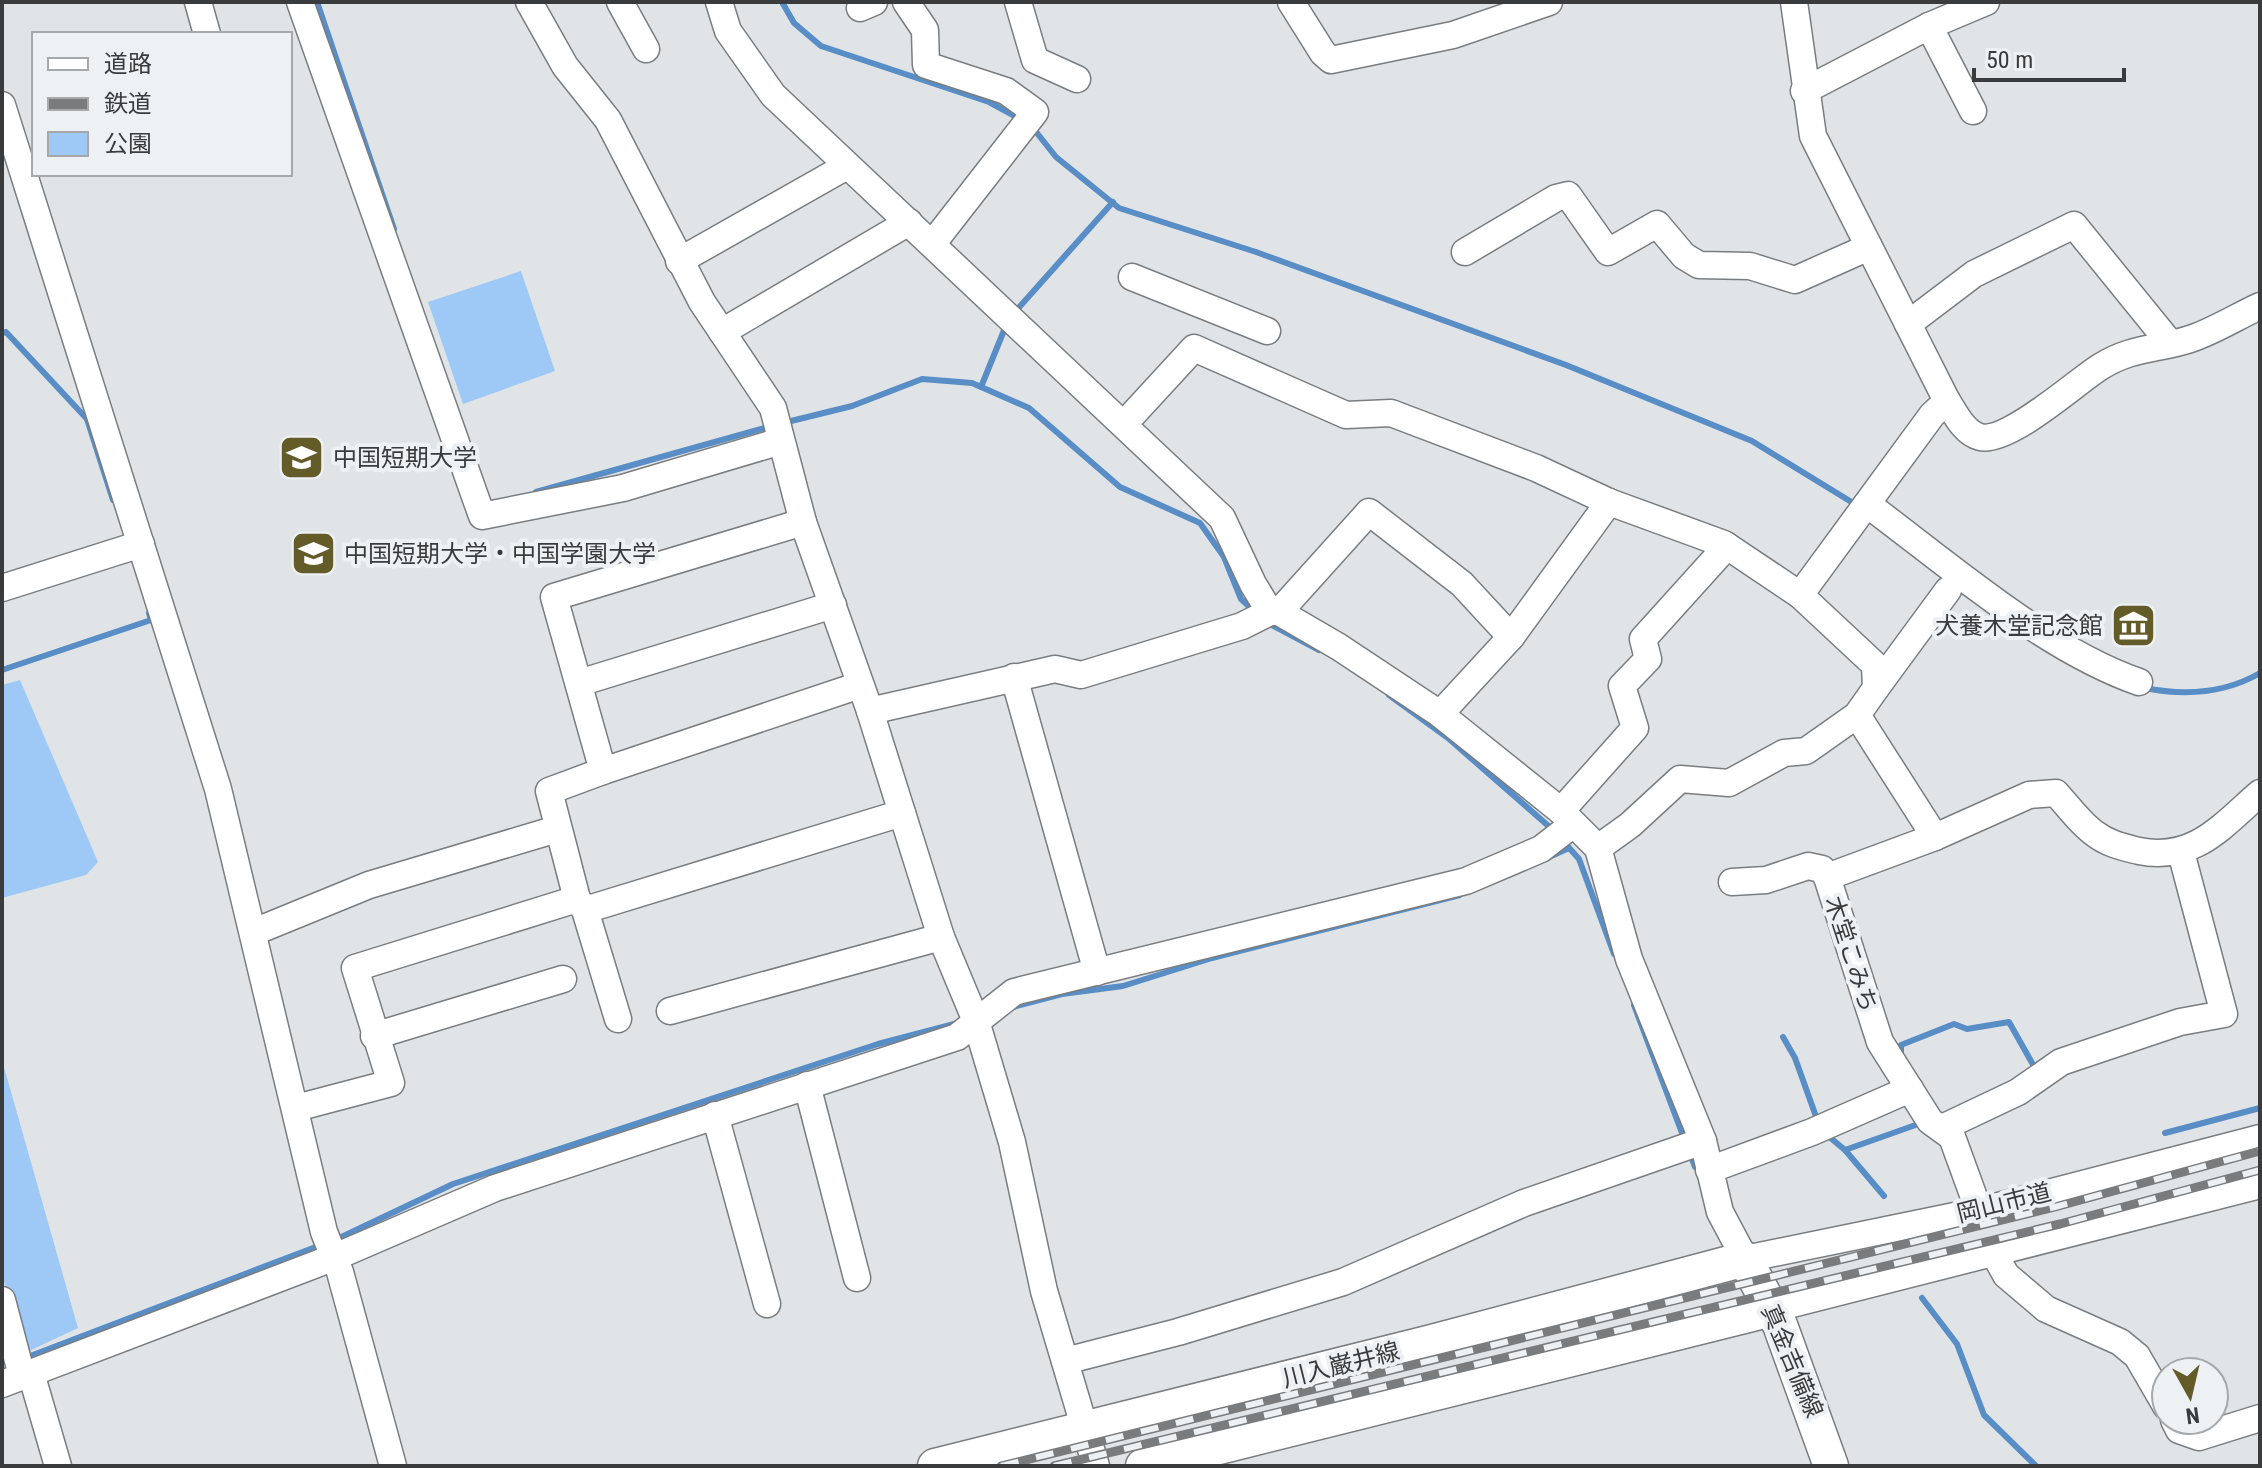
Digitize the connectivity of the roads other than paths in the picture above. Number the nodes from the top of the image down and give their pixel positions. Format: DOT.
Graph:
graph roads {
  1 [pos="198,2"];
  2 [pos="300,2"];
  3 [pos="529,2"];
  4 [pos="620,2"];
  5 [pos="719,2"];
  6 [pos="906,2"];
  7 [pos="1018,2"];
  8 [pos="1291,2"];
  9 [pos="1549,2"];
  10 [pos="1794,2"];
  11 [pos="1986,2"];
  12 [pos="1929,26"];
  13 [pos="206,32"];
  14 [pos="646,49"];
  15 [pos="1077,79"];
  16 [pos="1804,91"];
  17 [pos="2,105"];
  18 [pos="1973,111"];
  19 [pos="847,166"];
  20 [pos="909,222"];
  21 [pos="933,243"];
  22 [pos="1869,247"];
  23 [pos="1465,252"];
  24 [pos="679,261"];
  25 [pos="1132,277"];
  26 [pos="2258,313"];
  27 [pos="1230,316"];
  28 [pos="1908,324"];
  29 [pos="1267,331"];
  30 [pos="722,332"];
  31 [pos="2169,342"];
  32 [pos="1204,352"];
  33 [pos="1947,401"];
  34 [pos="1124,424"];
  35 [pos="781,441"];
  36 [pos="1609,502"];
  37 [pos="1864,507"];
  38 [pos="803,522"];
  39 [pos="1727,546"];
  40 [pos="132,547"];
  41 [pos="2,588"];
  42 [pos="1948,590"];
  43 [pos="1800,595"];
  44 [pos="833,605"];
  45 [pos="1274,612"];
  46 [pos="1511,637"];
  47 [pos="1014,677"];
  48 [pos="2139,682"];
  49 [pos="579,683"];
  50 [pos="860,685"];
  51 [pos="1876,688"];
  52 [pos="870,711"];
  53 [pos="1440,714"];
  54 [pos="1857,715"];
  55 [pos="603,771"];
  56 [pos="2260,793"];
  57 [pos="902,813"];
  58 [pos="1566,818"];
  59 [pos="557,829"];
  60 [pos="1935,837"];
  61 [pos="1598,848"];
  62 [pos="2181,852"];
  63 [pos="1827,877"];
  64 [pos="1732,882"];
  65 [pos="581,905"];
  66 [pos="254,932"];
  67 [pos="941,937"];
  68 [pos="1097,972"];
  69 [pos="563,979"];
  70 [pos="670,1011"];
  71 [pos="618,1019"];
  72 [pos="976,1021"];
  73 [pos="374,1036"];
  74 [pos="807,1085"];
  75 [pos="1910,1089"];
  76 [pos="296,1108"];
  77 [pos="715,1115"];
  78 [pos="1933,1122"];
  79 [pos="2260,1138"];
  80 [pos="1693,1143"];
  81 [pos="1709,1170"];
  82 [pos="2260,1185"];
  83 [pos="1979,1211"];
  84 [pos="331,1247"];
  85 [pos="1995,1255"];
  86 [pos="1745,1259"];
  87 [pos="857,1278"];
  88 [pos="2,1300"];
  89 [pos="767,1304"];
  90 [pos="1772,1309"];
  91 [pos="1065,1361"];
  92 [pos="18,1371"];
  93 [pos="2150,1378"];
  94 [pos="2260,1418"];
  95 [pos="2230,1427"];
  96 [pos="1085,1430"];
  97 [pos="58,1466"];
  98 [pos="393,1466"];
  99 [pos="935,1466"];
  100 [pos="1096,1466"];
  101 [pos="1143,1466"];
  102 [pos="1831,1466"];
  1 -- 13 [label="street"];
  2 -- 35 [label="street"];
  3 -- 24 [label="street"];
  4 -- 14 [label="street"];
  5 -- 19 [label="street"];
  6 -- 21 [label="street"];
  7 -- 15 [label="street"];
  8 -- 9 [label="street"];
  10 -- 16 [label="street"];
  11 -- 12 [label="street"];
  12 -- 16 [label="street"];
  12 -- 18 [label="street"];
  16 -- 22 [label="street"];
  17 -- 40 [label="street"];
  19 -- 20 [label="street"];
  19 -- 24 [label="street"];
  20 -- 21 [label="street"];
  20 -- 30 [label="street"];
  21 -- 34 [label="street"];
  22 -- 23 [label="street"];
  22 -- 28 [label="street"];
  24 -- 30 [label="street"];
  25 -- 27 [label="street"];
  26 -- 31 [label="street"];
  27 -- 29 [label="street"];
  27 -- 32 [label="street"];
  28 -- 31 [label="street"];
  28 -- 33 [label="street"];
  30 -- 35 [label="street"];
  31 -- 33 [label="street"];
  32 -- 34 [label="street"];
  32 -- 36 [label="street"];
  33 -- 37 [label="street"];
  34 -- 45 [label="street"];
  35 -- 38 [label="street"];
  36 -- 39 [label="street"];
  36 -- 46 [label="street"];
  37 -- 43 [label="street"];
  37 -- 48 [label="street"];
  38 -- 44 [label="street"];
  38 -- 49 [label="street"];
  39 -- 43 [label="street"];
  39 -- 58 [label="street"];
  40 -- 41 [label="street"];
  40 -- 66 [label="street"];
  42 -- 51 [label="street"];
  43 -- 51 [label="street"];
  44 -- 49 [label="street"];
  44 -- 50 [label="street"];
  45 -- 46 [label="street"];
  45 -- 47 [label="street"];
  45 -- 53 [label="street"];
  46 -- 53 [label="street"];
  47 -- 52 [label="street"];
  47 -- 68 [label="street"];
  49 -- 55 [label="street"];
  50 -- 52 [label="street"];
  50 -- 55 [label="street"];
  51 -- 54 [label="street"];
  52 -- 57 [label="street"];
  53 -- 58 [label="street"];
  54 -- 60 [label="street"];
  54 -- 61 [label="street"];
  55 -- 59 [label="street"];
  56 -- 62 [label="street"];
  57 -- 65 [label="street"];
  57 -- 67 [label="street"];
  58 -- 61 [label="street"];
  58 -- 68 [label="street"];
  59 -- 65 [label="street"];
  59 -- 66 [label="street"];
  60 -- 62 [label="street, 木堂こみち"];
  60 -- 63 [label="street, 木堂こみち"];
  61 -- 80 [label="street"];
  62 -- 78 [label="street"];
  63 -- 64 [label="street"];
  63 -- 75 [label="street, 木堂こみち"];
  65 -- 71 [label="street"];
  65 -- 73 [label="street"];
  66 -- 76 [label="street"];
  67 -- 70 [label="street"];
  67 -- 72 [label="street"];
  68 -- 72 [label="street"];
  69 -- 73 [label="street"];
  72 -- 74 [label="street"];
  72 -- 91 [label="street"];
  73 -- 76 [label="street"];
  74 -- 77 [label="street"];
  74 -- 87 [label="street"];
  75 -- 78 [label="street, 木堂こみち"];
  75 -- 81 [label="street"];
  76 -- 84 [label="street"];
  77 -- 84 [label="street"];
  77 -- 89 [label="street"];
  78 -- 83 [label="street, 木堂こみち"];
  79 -- 83 [label="street, 岡山市道"];
  80 -- 81 [label="street"];
  80 -- 91 [label="street"];
  81 -- 86 [label="street"];
  82 -- 85 [label="street, 岡山市道"];
  83 -- 86 [label="street, 岡山市道"];
  84 -- 92 [label="street"];
  84 -- 98 [label="street"];
  85 -- 90 [label="street, 岡山市道"];
  85 -- 93 [label="street"];
  86 -- 90 [label="main road, 真金吉備線"];
  86 -- 96 [label="main road, 川入巌井線"];
  88 -- 92 [label="street"];
  90 -- 101 [label="main road"];
  90 -- 102 [label="main road, 真金吉備線"];
  91 -- 96 [label="street"];
  92 -- 97 [label="street"];
  94 -- 95 [label="street"];
  96 -- 99 [label="main road, 川入巌井線"];
  96 -- 100 [label="street"];
}
